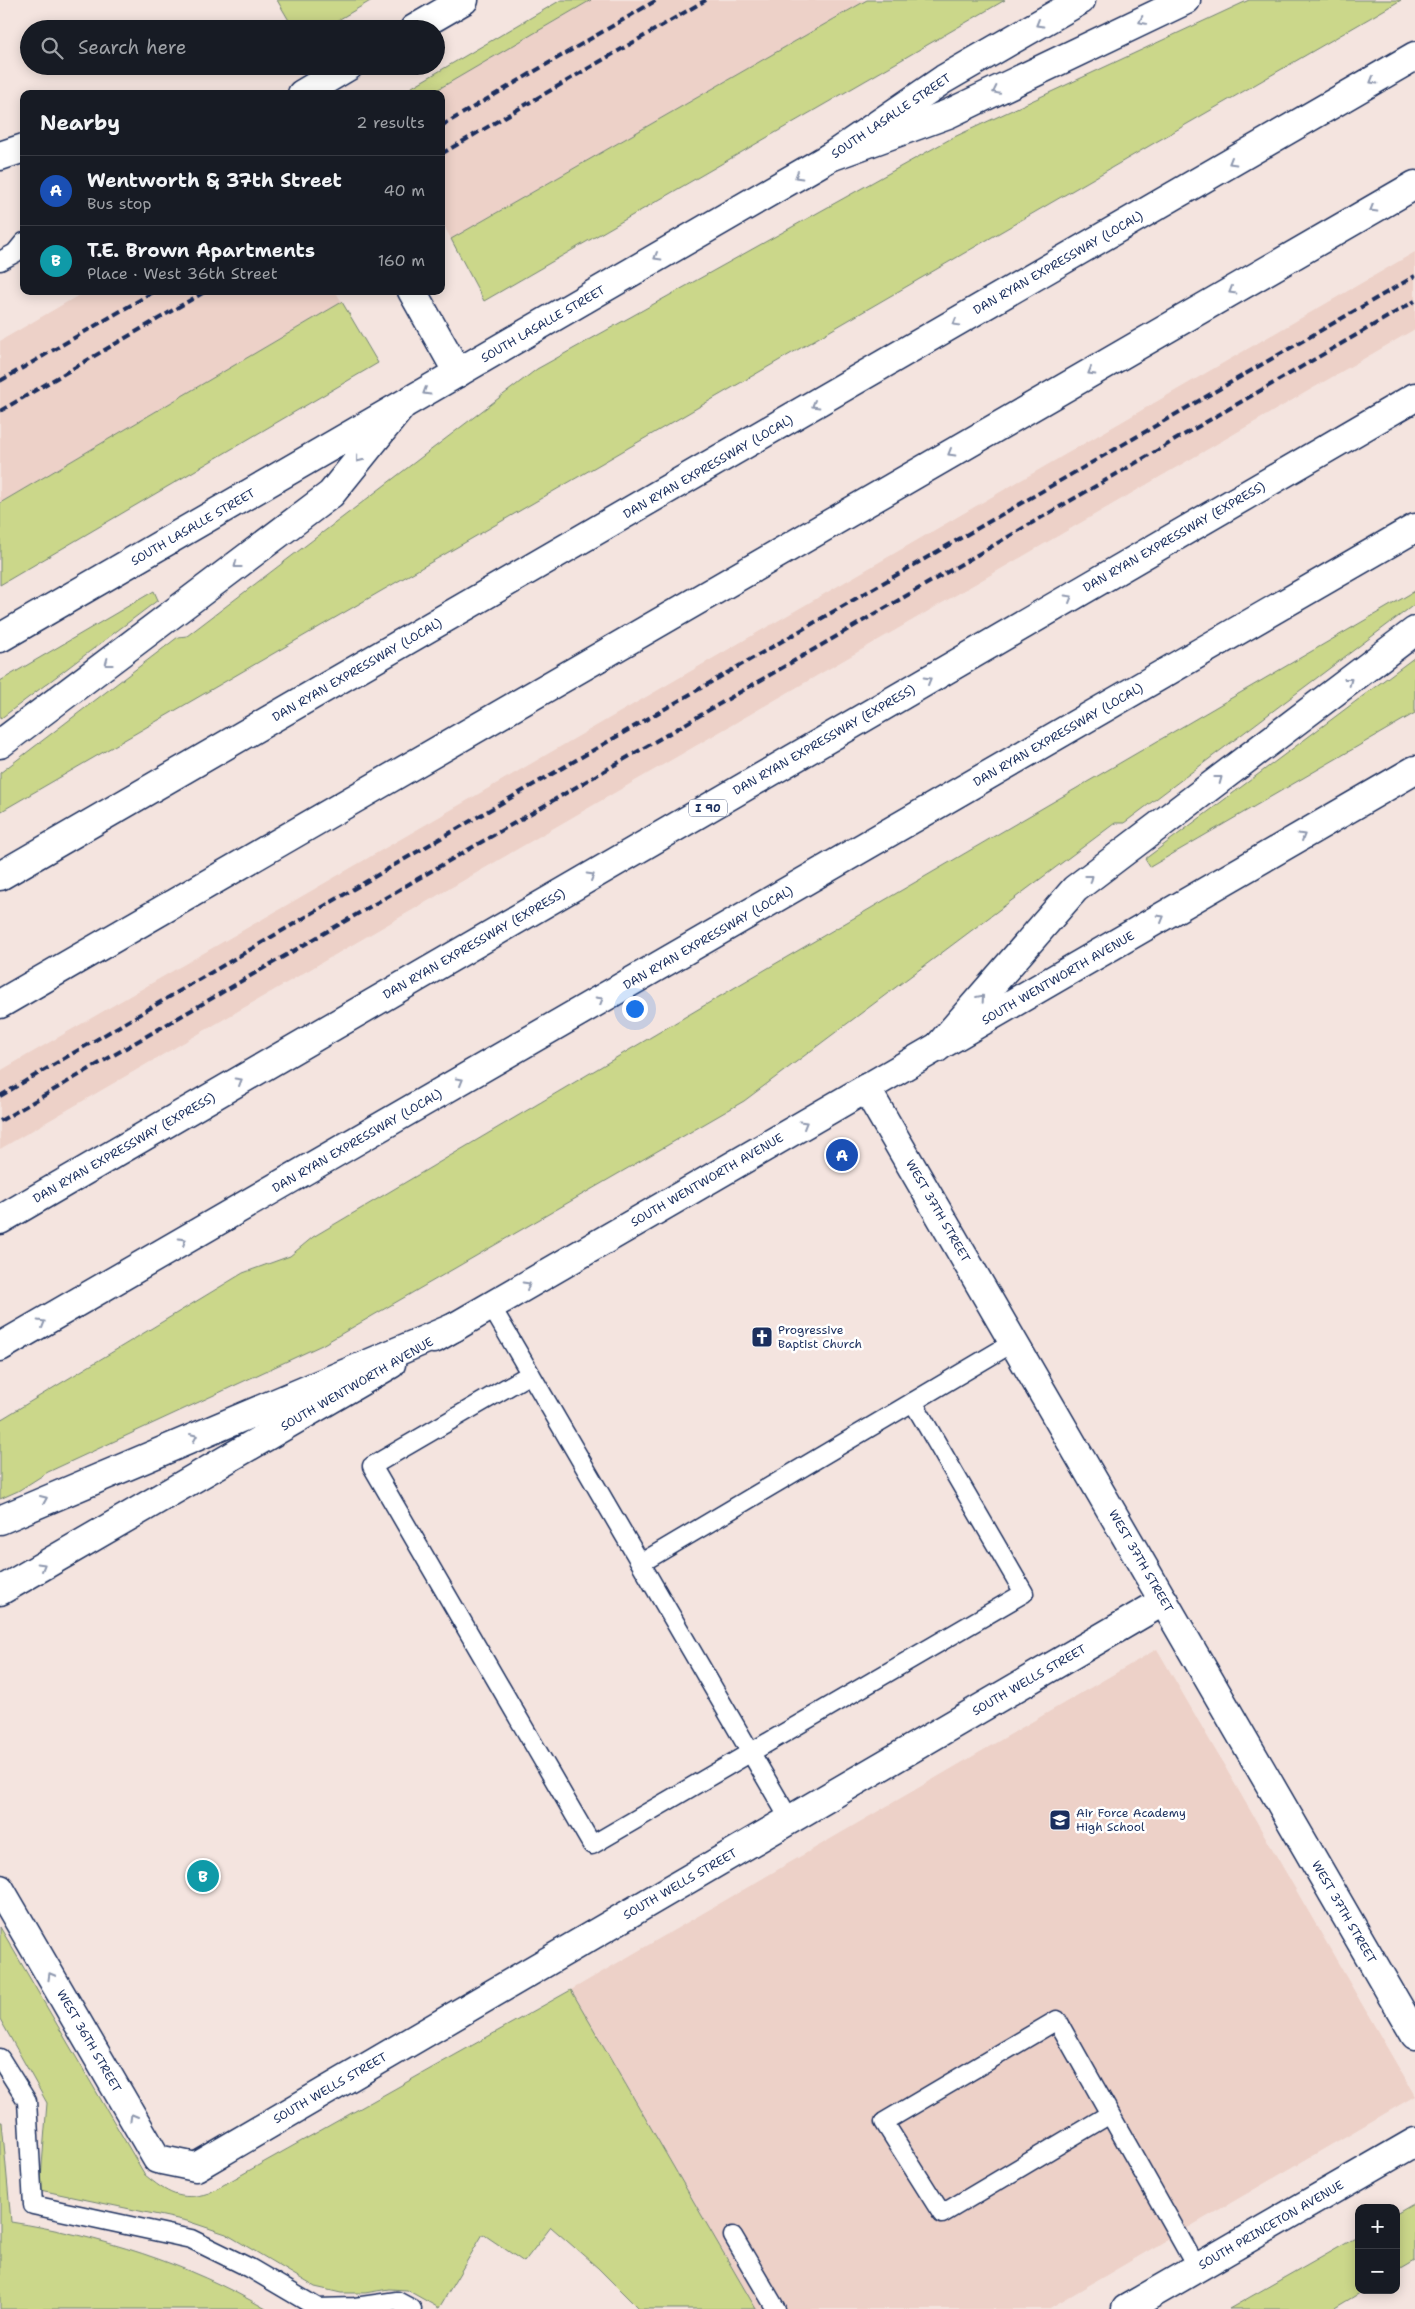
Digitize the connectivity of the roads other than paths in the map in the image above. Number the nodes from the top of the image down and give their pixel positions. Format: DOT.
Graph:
graph roads {
  1 [pos="464,0"];
  2 [pos="1081,0"];
  3 [pos="1186,0"];
  4 [pos="430,20"];
  5 [pos="1415,56"];
  6 [pos="334,75"];
  7 [pos="309,90"];
  8 [pos="830,157"];
  9 [pos="1415,185"];
  10 [pos="20,248"];
  11 [pos="0,261"];
  12 [pos="414,295"];
  13 [pos="458,373"];
  14 [pos="1415,397"];
  15 [pos="401,407"];
  16 [pos="1415,528"];
  17 [pos="1415,631"];
  18 [pos="0,638"];
  19 [pos="0,744"];
  20 [pos="1415,770"];
  21 [pos="0,876"];
  22 [pos="0,1004"];
  23 [pos="937,1048"];
  24 [pos="866,1088"];
  25 [pos="0,1220"];
  26 [pos="491,1306"];
  27 [pos="455,1327"];
  28 [pos="1014,1342"];
  29 [pos="0,1347"];
  30 [pos="530,1374"];
  31 [pos="913,1402"];
  32 [pos="0,1520"];
  33 [pos="641,1563"];
  34 [pos="0,1591"];
  35 [pos="1164,1601"];
  36 [pos="751,1752"];
  37 [pos="790,1820"];
  38 [pos="0,1889"];
  39 [pos="1415,2034"];
  40 [pos="0,2058"];
  41 [pos="1110,2114"];
  42 [pos="1415,2142"];
  43 [pos="196,2167"];
  44 [pos="733,2236"];
  45 [pos="1197,2268"];
  46 [pos="412,2309"];
  47 [pos="776,2309"];
  48 [pos="1126,2309"];
  1 -- 4 [label="main road"];
  2 -- 8 [label="main road, SOUTH LASALLE STREET, one-way"];
  3 -- 8 [label="main road, one-way"];
  5 -- 21 [label="main road, DAN RYAN EXPRESSWAY (LOCAL), one-way"];
  6 -- 7 [label="main road"];
  8 -- 13 [label="main road, SOUTH LASALLE STREET, one-way"];
  9 -- 22 [label="main road, one-way"];
  10 -- 11 [label="lane"];
  12 -- 13 [label="main road"];
  13 -- 15 [label="main road, SOUTH LASALLE STREET, one-way"];
  25 -- 14 [label="main road, DAN RYAN EXPRESSWAY (EXPRESS) / I 90, one-way"];
  15 -- 18 [label="main road, SOUTH LASALLE STREET"];
  15 -- 19 [label="main road, one-way"];
  29 -- 16 [label="main road, DAN RYAN EXPRESSWAY (LOCAL), one-way"];
  23 -- 17 [label="main road, one-way"];
  23 -- 20 [label="main road, SOUTH WENTWORTH AVENUE, one-way"];
  23 -- 24 [label="main road, SOUTH WENTWORTH AVENUE"];
  26 -- 24 [label="main road, SOUTH WENTWORTH AVENUE, one-way"];
  24 -- 28 [label="main road, WEST 37TH STREET"];
  26 -- 27 [label="main road, SOUTH WENTWORTH AVENUE"];
  26 -- 30 [label="lane"];
  32 -- 27 [label="main road, one-way"];
  34 -- 27 [label="main road, SOUTH WENTWORTH AVENUE, one-way"];
  28 -- 31 [label="lane"];
  28 -- 35 [label="main road, WEST 37TH STREET"];
  30 -- 33 [label="lane"];
  30 -- 36 [label="lane"];
  31 -- 33 [label="lane"];
  31 -- 36 [label="lane"];
  33 -- 36 [label="lane"];
  35 -- 37 [label="main road, SOUTH WELLS STREET"];
  35 -- 39 [label="main road, WEST 37TH STREET"];
  36 -- 37 [label="lane"];
  37 -- 43 [label="main road, SOUTH WELLS STREET"];
  43 -- 38 [label="main road, WEST 36TH STREET, one-way"];
  40 -- 46 [label="lane"];
  41 -- 41 [label="lane"];
  41 -- 45 [label="lane"];
  42 -- 45 [label="main road, SOUTH PRINCETON AVENUE"];
  44 -- 47 [label="lane"];
  45 -- 48 [label="main road, SOUTH PRINCETON AVENUE"];
}
